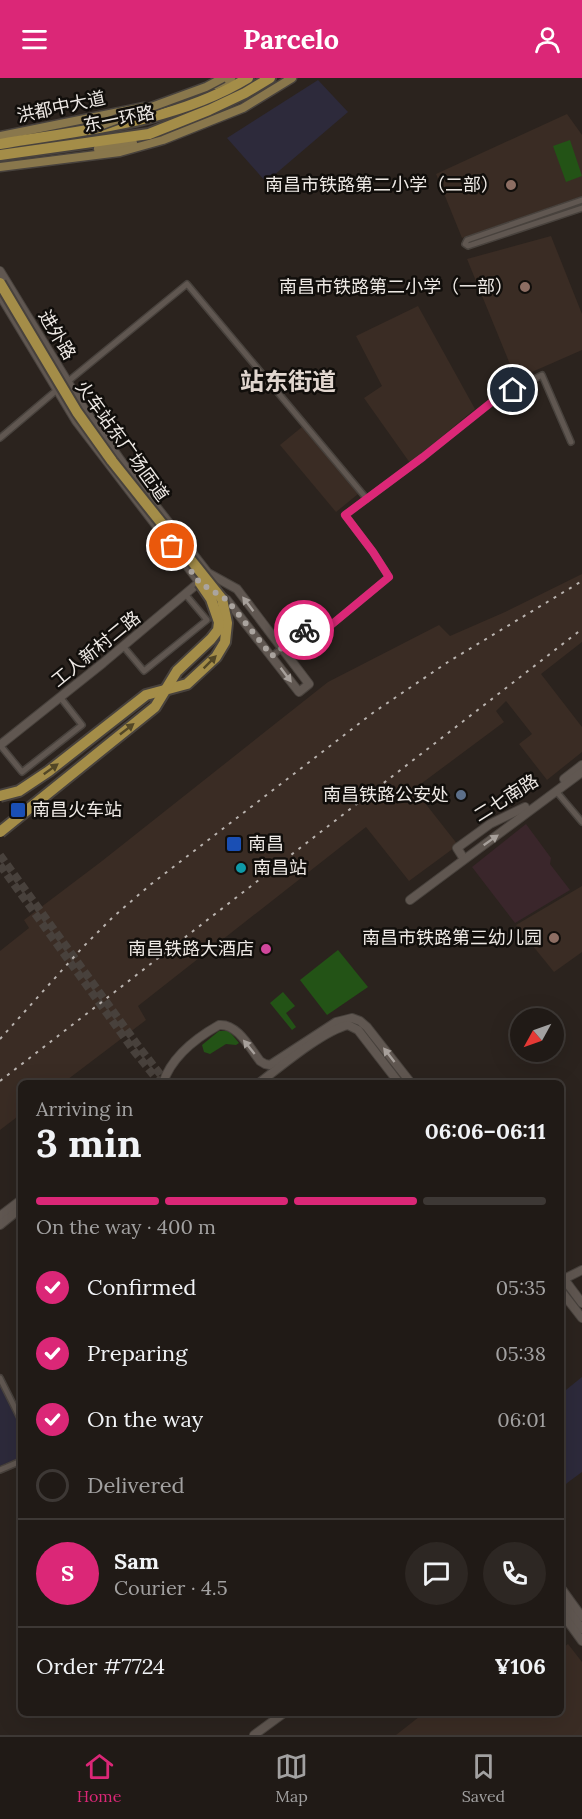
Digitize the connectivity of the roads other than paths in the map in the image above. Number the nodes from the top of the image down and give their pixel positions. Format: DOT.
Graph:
graph roads {
  1 [pos="223,78"];
  2 [pos="231,78"];
  3 [pos="248,78"];
  4 [pos="270,78"];
  5 [pos="281,78"];
  6 [pos="292,78"];
  7 [pos="94,128"];
  8 [pos="0,136"];
  9 [pos="0,144"];
  10 [pos="0,155"];
  11 [pos="0,165"];
  12 [pos="582,200"];
  13 [pos="582,208"];
  14 [pos="0,271"];
  15 [pos="0,283"];
  16 [pos="0,295"];
  17 [pos="67,381"];
  18 [pos="57,390"];
  19 [pos="0,438"];
  20 [pos="571,442"];
  21 [pos="367,499"];
  22 [pos="208,573"];
  23 [pos="200,583"];
  24 [pos="186,594"];
  25 [pos="123,646"];
  26 [pos="282,648"];
  27 [pos="272,656"];
  28 [pos="166,688"];
  29 [pos="60,697"];
  30 [pos="0,745"];
  31 [pos="582,765"];
  32 [pos="582,772"];
  33 [pos="556,791"];
  34 [pos="0,796"];
  35 [pos="582,822"];
  36 [pos="0,832"];
  37 [pos="464,859"];
  38 [pos="410,900"];
  39 [pos="364,1030"];
  40 [pos="164,1080"];
  41 [pos="263,1080"];
  42 [pos="397,1080"];
  43 [pos="408,1080"];
  44 [pos="18,1202"];
  45 [pos="18,1210"];
  46 [pos="0,1216"];
  47 [pos="0,1225"];
  48 [pos="582,1270"];
  49 [pos="564,1277"];
  50 [pos="564,1280"];
  51 [pos="564,1295"];
  52 [pos="582,1303"];
  53 [pos="582,1318"];
  54 [pos="0,1378"];
  55 [pos="18,1414"];
  56 [pos="18,1462"];
  57 [pos="0,1470"];
  58 [pos="564,1592"];
  59 [pos="564,1604"];
  60 [pos="564,1616"];
  61 [pos="582,1617"];
  62 [pos="582,1629"];
  63 [pos="582,1641"];
  64 [pos="280,1716"];
  65 [pos="254,1735"];
  1 -- 7 [label="main road, bridge"];
  2 -- 8 [label="main road, 洪都中大道"];
  3 -- 7 [label="highway, 东一环路, bridge"];
  4 -- 10 [label="highway, 东一环路"];
  5 -- 11 [label="main road"];
  6 -- 11 [label="main road"];
  7 -- 9 [label="highway, 东一环路"];
  12 -- 13 [label="street"];
  14 -- 17 [label="street, 进外路"];
  28 -- 15 [label="highway, 火车站东广场匝道, one-way, bridge"];
  16 -- 18 [label="street, 进外路"];
  17 -- 18 [label="street"];
  17 -- 21 [label="street"];
  17 -- 22 [label="street, 进外路"];
  18 -- 19 [label="street"];
  18 -- 23 [label="street, 进外路"];
  20 -- 21 [label="street"];
  21 -- 26 [label="street"];
  22 -- 23 [label="street, 工人新村二路"];
  26 -- 22 [label="street, 进外路, one-way"];
  23 -- 24 [label="street, 工人新村二路"];
  23 -- 27 [label="street, 进外路"];
  23 -- 28 [label="highway, 火车站东广场匝道, bridge"];
  24 -- 25 [label="street, 工人新村二路"];
  24 -- 25 [label="street"];
  25 -- 29 [label="street, 工人新村二路"];
  26 -- 27 [label="street"];
  27 -- 26 [label="street, 进外路, one-way"];
  34 -- 28 [label="highway, 火车站东广场匝道, one-way, bridge"];
  36 -- 28 [label="highway, 火车站东广场匝道, one-way, bridge"];
  29 -- 30 [label="street, 工人新村二路"];
  29 -- 30 [label="street"];
  31 -- 37 [label="street, 二七南路"];
  32 -- 33 [label="street, 二七南路"];
  33 -- 35 [label="street"];
  37 -- 33 [label="street, 二七南路, one-way"];
  37 -- 38 [label="street, 二七南路"];
  39 -- 40 [label="street, one-way"];
  39 -- 41 [label="street"];
  39 -- 42 [label="street"];
  43 -- 39 [label="street, one-way"];
  44 -- 46 [label="street"];
  45 -- 47 [label="street"];
  48 -- 49 [label="street"];
  50 -- 52 [label="street"];
  51 -- 53 [label="street"];
  54 -- 55 [label="street"];
  56 -- 57 [label="street"];
  58 -- 61 [label="street"];
  59 -- 62 [label="street"];
  60 -- 63 [label="street"];
  64 -- 65 [label="street"];
}
